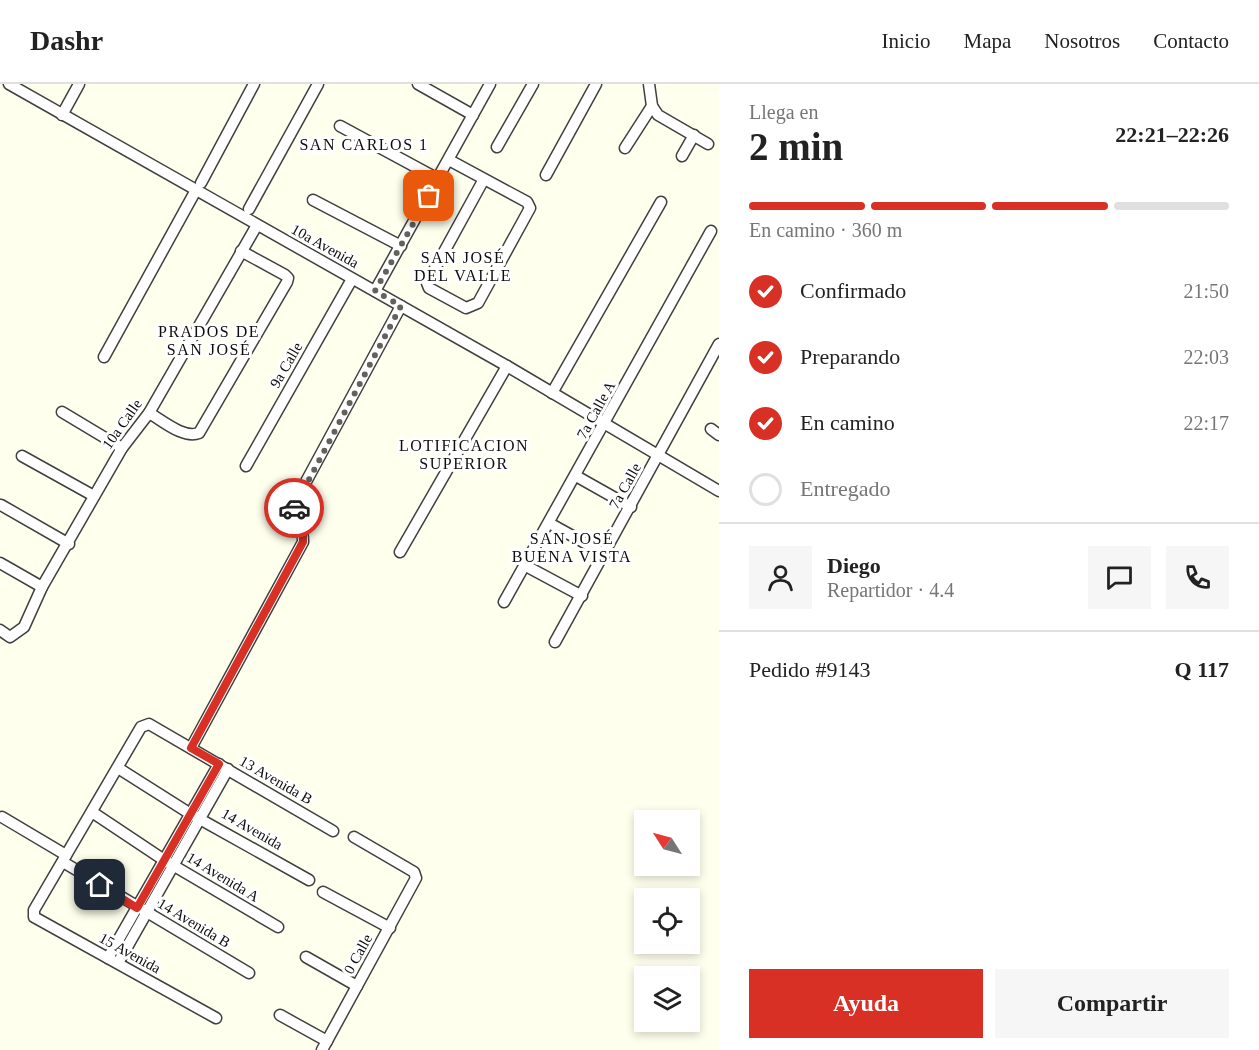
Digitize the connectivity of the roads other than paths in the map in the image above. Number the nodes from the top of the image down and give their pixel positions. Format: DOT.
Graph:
graph roads {
  1 [pos="9,84"];
  2 [pos="79,84"];
  3 [pos="254,84"];
  4 [pos="318,84"];
  5 [pos="418,84"];
  6 [pos="490,84"];
  7 [pos="533,84"];
  8 [pos="596,84"];
  9 [pos="649,84"];
  10 [pos="652,106"];
  11 [pos="473,115"];
  12 [pos="62,116"];
  13 [pos="339,126"];
  14 [pos="694,135"];
  15 [pos="708,144"];
  16 [pos="497,147"];
  17 [pos="625,148"];
  18 [pos="682,156"];
  19 [pos="449,160"];
  20 [pos="546,175"];
  21 [pos="438,179"];
  22 [pos="483,179"];
  23 [pos="198,186"];
  24 [pos="313,200"];
  25 [pos="661,202"];
  26 [pos="249,208"];
  27 [pos="257,225"];
  28 [pos="711,231"];
  29 [pos="401,246"];
  30 [pos="241,251"];
  31 [pos="352,279"];
  32 [pos="375,291"];
  33 [pos="401,306"];
  34 [pos="719,344"];
  35 [pos="104,357"];
  36 [pos="507,366"];
  37 [pos="552,393"];
  38 [pos="62,412"];
  39 [pos="149,413"];
  40 [pos="605,424"];
  41 [pos="122,448"];
  42 [pos="659,455"];
  43 [pos="22,456"];
  44 [pos="246,466"];
  45 [pos="576,476"];
  46 [pos="719,491"];
  47 [pos="94,496"];
  48 [pos="1,505"];
  49 [pos="631,507"];
  50 [pos="549,523"];
  51 [pos="69,544"];
  52 [pos="400,552"];
  53 [pos="605,554"];
  54 [pos="0,563"];
  55 [pos="525,566"];
  56 [pos="42,587"];
  57 [pos="582,596"];
  58 [pos="504,602"];
  59 [pos="0,630"];
  60 [pos="555,642"];
  61 [pos="191,748"];
  62 [pos="224,767"];
  63 [pos="118,768"];
  64 [pos="92,812"];
  65 [pos="189,813"];
  66 [pos="2,817"];
  67 [pos="201,817"];
  68 [pos="333,831"];
  69 [pos="354,837"];
  70 [pos="65,859"];
  71 [pos="169,862"];
  72 [pos="309,880"];
  73 [pos="323,892"];
  74 [pos="142,910"];
  75 [pos="278,927"];
  76 [pos="390,928"];
  77 [pos="306,957"];
  78 [pos="108,958"];
  79 [pos="118,963"];
  80 [pos="249,973"];
  81 [pos="357,986"];
  82 [pos="280,1015"];
  83 [pos="216,1018"];
  84 [pos="325,1045"];
  1 -- 12 [label="street, 10a Avenida"];
  2 -- 12 [label="street"];
  3 -- 23 [label="street"];
  4 -- 26 [label="street"];
  5 -- 11 [label="street"];
  6 -- 11 [label="street"];
  7 -- 16 [label="street"];
  8 -- 20 [label="street"];
  9 -- 10 [label="street"];
  10 -- 14 [label="street"];
  10 -- 17 [label="street"];
  11 -- 19 [label="street"];
  12 -- 23 [label="street, 10a Avenida"];
  13 -- 21 [label="street"];
  14 -- 15 [label="street"];
  14 -- 18 [label="street"];
  19 -- 21 [label="street"];
  19 -- 22 [label="street"];
  21 -- 29 [label="street"];
  22 -- 22 [label="street"];
  23 -- 27 [label="street, 10a Avenida"];
  23 -- 35 [label="street"];
  24 -- 29 [label="street"];
  25 -- 37 [label="street"];
  27 -- 30 [label="street, 10a Calle"];
  27 -- 31 [label="street, 10a Avenida"];
  28 -- 40 [label="street, 7a Calle A"];
  29 -- 32 [label="street"];
  30 -- 39 [label="street, 10a Calle"];
  30 -- 39 [label="street"];
  31 -- 32 [label="street, 10a Avenida"];
  31 -- 44 [label="street, 9a Calle"];
  32 -- 33 [label="street, 10a Avenida"];
  33 -- 36 [label="street, 10a Avenida"];
  33 -- 61 [label="street"];
  34 -- 42 [label="street, 7a Calle"];
  36 -- 37 [label="street, 10a Avenida"];
  36 -- 52 [label="street"];
  37 -- 40 [label="street, 10a Avenida"];
  38 -- 41 [label="street"];
  39 -- 41 [label="street, 10a Calle"];
  40 -- 42 [label="street, 10a Avenida"];
  40 -- 45 [label="street, 7a Calle A"];
  41 -- 47 [label="street, 10a Calle"];
  42 -- 46 [label="street, 10a Avenida"];
  42 -- 49 [label="street, 7a Calle"];
  43 -- 47 [label="street"];
  45 -- 49 [label="street"];
  45 -- 50 [label="street, 7a Calle A"];
  47 -- 51 [label="street, 10a Calle"];
  48 -- 51 [label="street"];
  49 -- 53 [label="street, 7a Calle"];
  50 -- 53 [label="street"];
  50 -- 55 [label="street, 7a Calle A"];
  51 -- 56 [label="street, 10a Calle"];
  53 -- 57 [label="street, 7a Calle"];
  54 -- 56 [label="street"];
  55 -- 57 [label="street"];
  55 -- 58 [label="street, 7a Calle A"];
  56 -- 59 [label="street, 10a Calle"];
  57 -- 60 [label="street, 7a Calle"];
  61 -- 62 [label="street, 13 Avenida B"];
  61 -- 63 [label="street, 13 Avenida B"];
  62 -- 65 [label="street"];
  62 -- 67 [label="street"];
  62 -- 68 [label="street, 13 Avenida B"];
  63 -- 64 [label="street"];
  63 -- 65 [label="street, 14 Avenida"];
  64 -- 70 [label="street"];
  64 -- 71 [label="street, 14 Avenida A"];
  65 -- 67 [label="street, 14 Avenida"];
  65 -- 71 [label="street"];
  66 -- 70 [label="street, 14 Avenida B"];
  67 -- 71 [label="street"];
  67 -- 72 [label="street, 14 Avenida"];
  69 -- 76 [label="street, 0 Calle"];
  70 -- 74 [label="street, 14 Avenida B"];
  70 -- 78 [label="street, 15 Avenida"];
  71 -- 74 [label="street"];
  71 -- 75 [label="street, 14 Avenida A"];
  73 -- 76 [label="street"];
  74 -- 78 [label="street"];
  74 -- 79 [label="street"];
  74 -- 80 [label="street, 14 Avenida B"];
  76 -- 81 [label="street, 0 Calle"];
  77 -- 81 [label="street"];
  78 -- 79 [label="street, 15 Avenida"];
  79 -- 83 [label="street, 15 Avenida"];
  81 -- 84 [label="street, 0 Calle"];
  82 -- 84 [label="street"];
}
